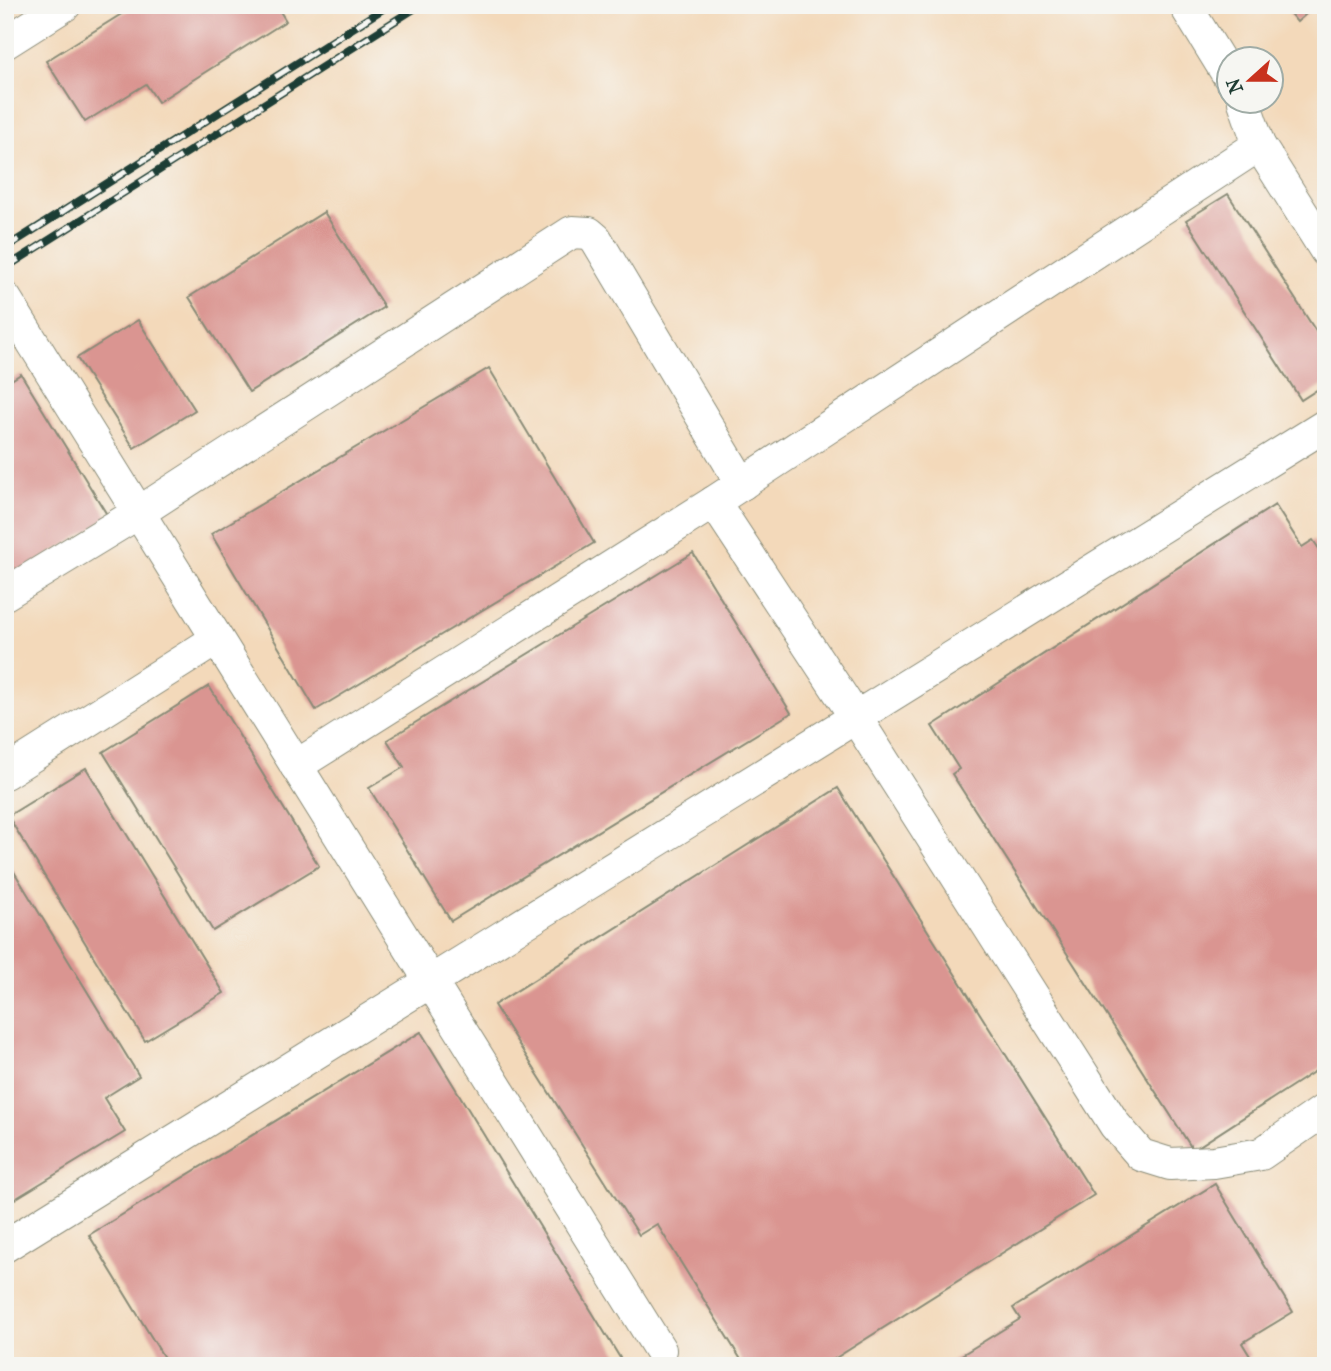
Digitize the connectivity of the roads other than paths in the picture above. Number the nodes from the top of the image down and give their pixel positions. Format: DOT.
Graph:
graph roads {
  1 [pos="65,5"];
  2 [pos="1185,5"];
  3 [pos="5,43"];
  4 [pos="1216,55"];
  5 [pos="1250,116"];
  6 [pos="1259,145"];
  7 [pos="1326,251"];
  8 [pos="5,298"];
  9 [pos="1326,425"];
  10 [pos="742,484"];
  11 [pos="714,502"];
  12 [pos="138,513"];
  13 [pos="5,594"];
  14 [pos="217,639"];
  15 [pos="856,718"];
  16 [pos="296,766"];
  17 [pos="5,774"];
  18 [pos="431,981"];
  19 [pos="1326,1110"];
  20 [pos="5,1246"];
  21 [pos="660,1350"];
  1 -- 3 [label="lane"];
  2 -- 4 [label="lane"];
  5 -- 6 [label="lane"];
  6 -- 7 [label="lane"];
  6 -- 10 [label="lane"];
  8 -- 12 [label="lane"];
  9 -- 15 [label="lane"];
  10 -- 11 [label="lane"];
  10 -- 12 [label="lane"];
  11 -- 15 [label="lane"];
  11 -- 16 [label="lane"];
  12 -- 13 [label="lane"];
  12 -- 14 [label="lane"];
  14 -- 16 [label="lane"];
  14 -- 17 [label="lane"];
  15 -- 18 [label="lane"];
  15 -- 19 [label="lane"];
  16 -- 18 [label="lane"];
  18 -- 20 [label="lane"];
  18 -- 21 [label="lane"];
}
